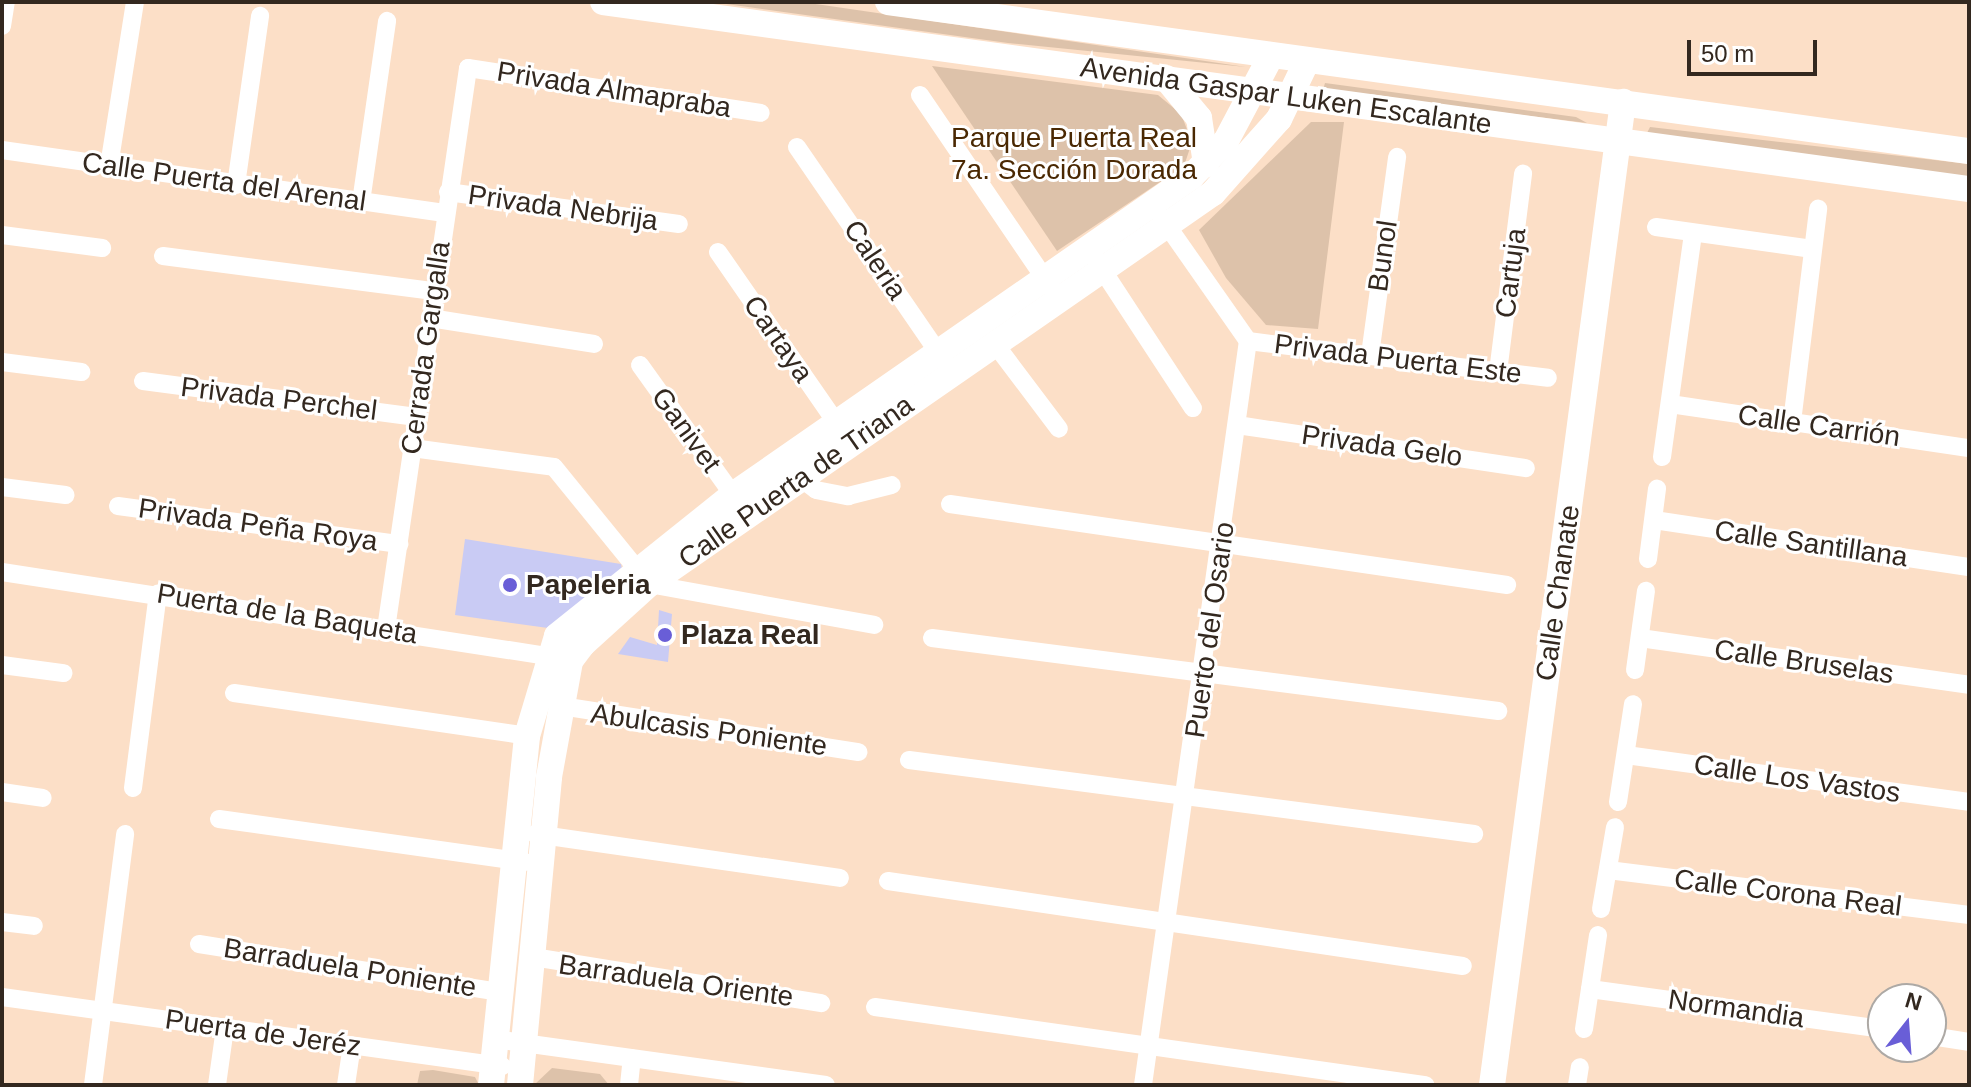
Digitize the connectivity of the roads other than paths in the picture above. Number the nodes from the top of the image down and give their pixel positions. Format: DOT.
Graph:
graph roads {
  1 [pos="6,2"];
  2 [pos="135,2"];
  3 [pos="603,2"];
  4 [pos="888,2"];
  5 [pos="260,16"];
  6 [pos="387,21"];
  7 [pos="2,26"];
  8 [pos="1270,58"];
  9 [pos="1306,63"];
  10 [pos="468,68"];
  11 [pos="1166,78"];
  12 [pos="1256,89"];
  13 [pos="920,95"];
  14 [pos="1293,96"];
  15 [pos="1623,102"];
  16 [pos="761,113"];
  17 [pos="1618,140"];
  18 [pos="1226,141"];
  19 [pos="797,147"];
  20 [pos="2,150"];
  21 [pos="1969,151"];
  22 [pos="1249,157"];
  23 [pos="1397,157"];
  24 [pos="1206,164"];
  25 [pos="109,166"];
  26 [pos="1523,174"];
  27 [pos="236,185"];
  28 [pos="1969,189"];
  29 [pos="448,192"];
  30 [pos="361,202"];
  31 [pos="1151,203"];
  32 [pos="1818,209"];
  33 [pos="445,213"];
  34 [pos="679,224"];
  35 [pos="1167,226"];
  36 [pos="1656,227"];
  37 [pos="1693,233"];
  38 [pos="2,235"];
  39 [pos="102,248"];
  40 [pos="1812,249"];
  41 [pos="718,252"];
  42 [pos="163,256"];
  43 [pos="1094,258"];
  44 [pos="1050,288"];
  45 [pos="434,291"];
  46 [pos="430,318"];
  47 [pos="1248,341"];
  48 [pos="594,344"];
  49 [pos="995,344"];
  50 [pos="1370,355"];
  51 [pos="2,362"];
  52 [pos="946,363"];
  53 [pos="640,365"];
  54 [pos="81,372"];
  55 [pos="1498,372"];
  56 [pos="1548,378"];
  57 [pos="143,381"];
  58 [pos="1670,404"];
  59 [pos="1193,408"];
  60 [pos="415,417"];
  61 [pos="1792,422"];
  62 [pos="838,425"];
  63 [pos="1237,425"];
  64 [pos="1059,429"];
  65 [pos="412,448"];
  66 [pos="1969,448"];
  67 [pos="1662,457"];
  68 [pos="1526,468"];
  69 [pos="791,469"];
  70 [pos="892,485"];
  71 [pos="2,487"];
  72 [pos="1657,489"];
  73 [pos="65,495"];
  74 [pos="733,495"];
  75 [pos="950,504"];
  76 [pos="118,506"];
  77 [pos="1654,520"];
  78 [pos="399,544"];
  79 [pos="1222,546"];
  80 [pos="1648,559"];
  81 [pos="1969,567"];
  82 [pos="2,572"];
  83 [pos="640,577"];
  84 [pos="1507,585"];
  85 [pos="1646,591"];
  86 [pos="158,594"];
  87 [pos="874,625"];
  88 [pos="386,629"];
  89 [pos="932,638"];
  90 [pos="1640,638"];
  91 [pos="558,658"];
  92 [pos="2,665"];
  93 [pos="1204,670"];
  94 [pos="1635,670"];
  95 [pos="63,673"];
  96 [pos="1969,685"];
  97 [pos="234,693"];
  98 [pos="1633,704"];
  99 [pos="561,706"];
  100 [pos="1498,711"];
  101 [pos="527,736"];
  102 [pos="858,752"];
  103 [pos="1626,755"];
  104 [pos="909,760"];
  105 [pos="133,788"];
  106 [pos="2,792"];
  107 [pos="1187,797"];
  108 [pos="43,798"];
  109 [pos="1618,802"];
  110 [pos="1969,802"];
  111 [pos="219,819"];
  112 [pos="1615,827"];
  113 [pos="125,834"];
  114 [pos="514,834"];
  115 [pos="544,834"];
  116 [pos="1474,834"];
  117 [pos="511,862"];
  118 [pos="541,863"];
  119 [pos="1608,870"];
  120 [pos="840,878"];
  121 [pos="888,881"];
  122 [pos="1601,909"];
  123 [pos="1969,915"];
  124 [pos="2,922"];
  125 [pos="1169,923"];
  126 [pos="34,926"];
  127 [pos="1598,935"];
  128 [pos="199,944"];
  129 [pos="533,957"];
  130 [pos="1463,966"];
  131 [pos="1590,989"];
  132 [pos="500,992"];
  133 [pos="2,997"];
  134 [pos="821,1003"];
  135 [pos="875,1007"];
  136 [pos="103,1011"];
  137 [pos="1867,1027"];
  138 [pos="225,1028"];
  139 [pos="1584,1029"];
  140 [pos="495,1039"];
  141 [pos="526,1039"];
  142 [pos="1947,1039"];
  143 [pos="1969,1042"];
  144 [pos="352,1045"];
  145 [pos="1149,1049"];
  146 [pos="632,1058"];
  147 [pos="492,1075"];
  148 [pos="522,1076"];
  149 [pos="756,1080"];
  150 [pos="93,1085"];
  151 [pos="217,1085"];
  152 [pos="346,1085"];
  153 [pos="629,1085"];
  154 [pos="826,1085"];
  155 [pos="1143,1085"];
  156 [pos="1425,1085"];
  157 [pos="1492,1085"];
  1 -- 7 [label="street"];
  2 -- 25 [label="street"];
  3 -- 11 [label="street, Avenida Gaspar Luken Escalante"];
  4 -- 8 [label="street, Avenida Gaspar Luken Escalante"];
  5 -- 27 [label="street"];
  6 -- 30 [label="street"];
  8 -- 9 [label="street, Avenida Gaspar Luken Escalante"];
  8 -- 12 [label="street, Calle Puerta de Triana"];
  9 -- 14 [label="street, Calle Puerta de Triana"];
  9 -- 15 [label="street, Avenida Gaspar Luken Escalante"];
  10 -- 16 [label="street, Privada Almapraba"];
  10 -- 29 [label="street, Cerrada Gargalla"];
  11 -- 12 [label="street, Avenida Gaspar Luken Escalante"];
  11 -- 24 [label="street"];
  12 -- 14 [label="street, Avenida Gaspar Luken Escalante"];
  12 -- 18 [label="street, Calle Puerta de Triana"];
  13 -- 44 [label="street"];
  14 -- 17 [label="street, Avenida Gaspar Luken Escalante"];
  14 -- 22 [label="street, Calle Puerta de Triana"];
  15 -- 17 [label="street, Calle Chanate"];
  15 -- 21 [label="street, Avenida Gaspar Luken Escalante"];
  17 -- 28 [label="street, Avenida Gaspar Luken Escalante"];
  17 -- 157 [label="street, Calle Chanate"];
  18 -- 22 [label="street"];
  18 -- 24 [label="street, Calle Puerta de Triana"];
  19 -- 52 [label="street, Caleria"];
  20 -- 25 [label="street, Calle Puerta del Arenal"];
  22 -- 35 [label="street, Calle Puerta de Triana"];
  23 -- 50 [label="street, Bunol"];
  24 -- 31 [label="street, Calle Puerta de Triana"];
  25 -- 27 [label="street, Calle Puerta del Arenal"];
  26 -- 55 [label="street, Cartuja"];
  27 -- 30 [label="street, Calle Puerta del Arenal"];
  29 -- 33 [label="street, Cerrada Gargalla"];
  29 -- 34 [label="street, Privada Nebrija"];
  30 -- 33 [label="street, Calle Puerta del Arenal"];
  31 -- 35 [label="street"];
  31 -- 43 [label="street, Calle Puerta de Triana"];
  32 -- 40 [label="street"];
  33 -- 45 [label="street, Cerrada Gargalla"];
  35 -- 43 [label="street, Calle Puerta de Triana"];
  35 -- 47 [label="street"];
  36 -- 37 [label="street"];
  37 -- 40 [label="street"];
  37 -- 58 [label="street"];
  38 -- 39 [label="street"];
  40 -- 61 [label="street"];
  41 -- 62 [label="street, Cartaya"];
  42 -- 45 [label="street"];
  43 -- 44 [label="street, Calle Puerta de Triana"];
  43 -- 59 [label="street"];
  44 -- 49 [label="street, Calle Puerta de Triana"];
  44 -- 52 [label="street, Calle Puerta de Triana"];
  45 -- 46 [label="street, Cerrada Gargalla"];
  46 -- 48 [label="street"];
  46 -- 60 [label="street, Cerrada Gargalla"];
  47 -- 50 [label="street, Privada Puerta Este"];
  47 -- 63 [label="street, Puerto del Osario"];
  49 -- 52 [label="street, Calle Puerta de Triana"];
  49 -- 64 [label="street"];
  50 -- 55 [label="street, Privada Puerta Este"];
  51 -- 54 [label="street"];
  52 -- 62 [label="street, Calle Puerta de Triana"];
  52 -- 69 [label="street, Calle Puerta de Triana"];
  53 -- 74 [label="street, Ganivet"];
  55 -- 56 [label="street, Privada Puerta Este"];
  57 -- 60 [label="street, Privada Perchel"];
  58 -- 61 [label="street, Calle Carrión"];
  58 -- 67 [label="street"];
  60 -- 65 [label="street, Cerrada Gargalla"];
  61 -- 66 [label="street, Calle Carrión"];
  62 -- 69 [label="street, Calle Puerta de Triana"];
  63 -- 68 [label="street, Privada Gelo"];
  63 -- 79 [label="street, Puerto del Osario"];
  65 -- 78 [label="street, Cerrada Gargalla"];
  65 -- 83 [label="street"];
  69 -- 70 [label="street"];
  69 -- 74 [label="street, Calle Puerta de Triana"];
  69 -- 83 [label="street, Calle Puerta de Triana"];
  71 -- 73 [label="street"];
  72 -- 77 [label="street"];
  74 -- 83 [label="street, Calle Puerta de Triana"];
  75 -- 79 [label="street"];
  76 -- 78 [label="street, Privada Peña Roya"];
  77 -- 80 [label="street"];
  77 -- 81 [label="street, Calle Santillana"];
  78 -- 88 [label="street, Cerrada Gargalla"];
  79 -- 84 [label="street"];
  79 -- 93 [label="street, Puerto del Osario"];
  82 -- 86 [label="street, Puerta de la Baqueta"];
  83 -- 87 [label="street"];
  83 -- 91 [label="street, Calle Puerta de Triana"];
  85 -- 90 [label="street"];
  86 -- 88 [label="street, Puerta de la Baqueta"];
  86 -- 105 [label="street"];
  88 -- 91 [label="street, Puerta de la Baqueta"];
  89 -- 93 [label="street"];
  90 -- 94 [label="street"];
  90 -- 96 [label="street, Calle Bruselas"];
  91 -- 99 [label="street"];
  91 -- 101 [label="street"];
  92 -- 95 [label="street"];
  93 -- 100 [label="street"];
  93 -- 107 [label="street, Puerto del Osario"];
  97 -- 101 [label="street"];
  98 -- 103 [label="street"];
  99 -- 102 [label="street, Abulcasis Poniente"];
  99 -- 115 [label="street"];
  101 -- 114 [label="street"];
  103 -- 109 [label="street"];
  103 -- 110 [label="street, Calle Los Vastos"];
  104 -- 107 [label="street"];
  106 -- 108 [label="street"];
  107 -- 116 [label="street"];
  107 -- 125 [label="street, Puerto del Osario"];
  111 -- 117 [label="street"];
  112 -- 119 [label="street"];
  113 -- 136 [label="street"];
  114 -- 115 [label="street"];
  114 -- 117 [label="street"];
  115 -- 118 [label="street"];
  115 -- 120 [label="street"];
  117 -- 118 [label="street"];
  117 -- 132 [label="street"];
  118 -- 129 [label="street"];
  119 -- 122 [label="street"];
  119 -- 123 [label="street, Calle Corona Real"];
  121 -- 125 [label="street"];
  124 -- 126 [label="street"];
  125 -- 130 [label="street"];
  125 -- 145 [label="street, Puerto del Osario"];
  127 -- 131 [label="street"];
  128 -- 132 [label="street, Barraduela Poniente"];
  129 -- 134 [label="street, Barraduela Oriente"];
  129 -- 141 [label="street"];
  131 -- 137 [label="street, Normandia"];
  131 -- 139 [label="street"];
  132 -- 140 [label="street"];
  133 -- 136 [label="street, Puerta de Jeréz"];
  135 -- 145 [label="street"];
  136 -- 138 [label="street, Puerta de Jeréz"];
  136 -- 150 [label="street"];
  138 -- 144 [label="street, Puerta de Jeréz"];
  138 -- 151 [label="street"];
  140 -- 141 [label="street"];
  140 -- 147 [label="street"];
  141 -- 146 [label="street"];
  141 -- 148 [label="street"];
  142 -- 143 [label="street"];
  144 -- 147 [label="street, Puerta de Jeréz"];
  144 -- 152 [label="street"];
  145 -- 155 [label="street, Puerto del Osario"];
  145 -- 156 [label="street"];
  146 -- 149 [label="street"];
  146 -- 153 [label="street"];
  147 -- 148 [label="street, Puerta de Jeréz"];
  149 -- 154 [label="street"];
}
